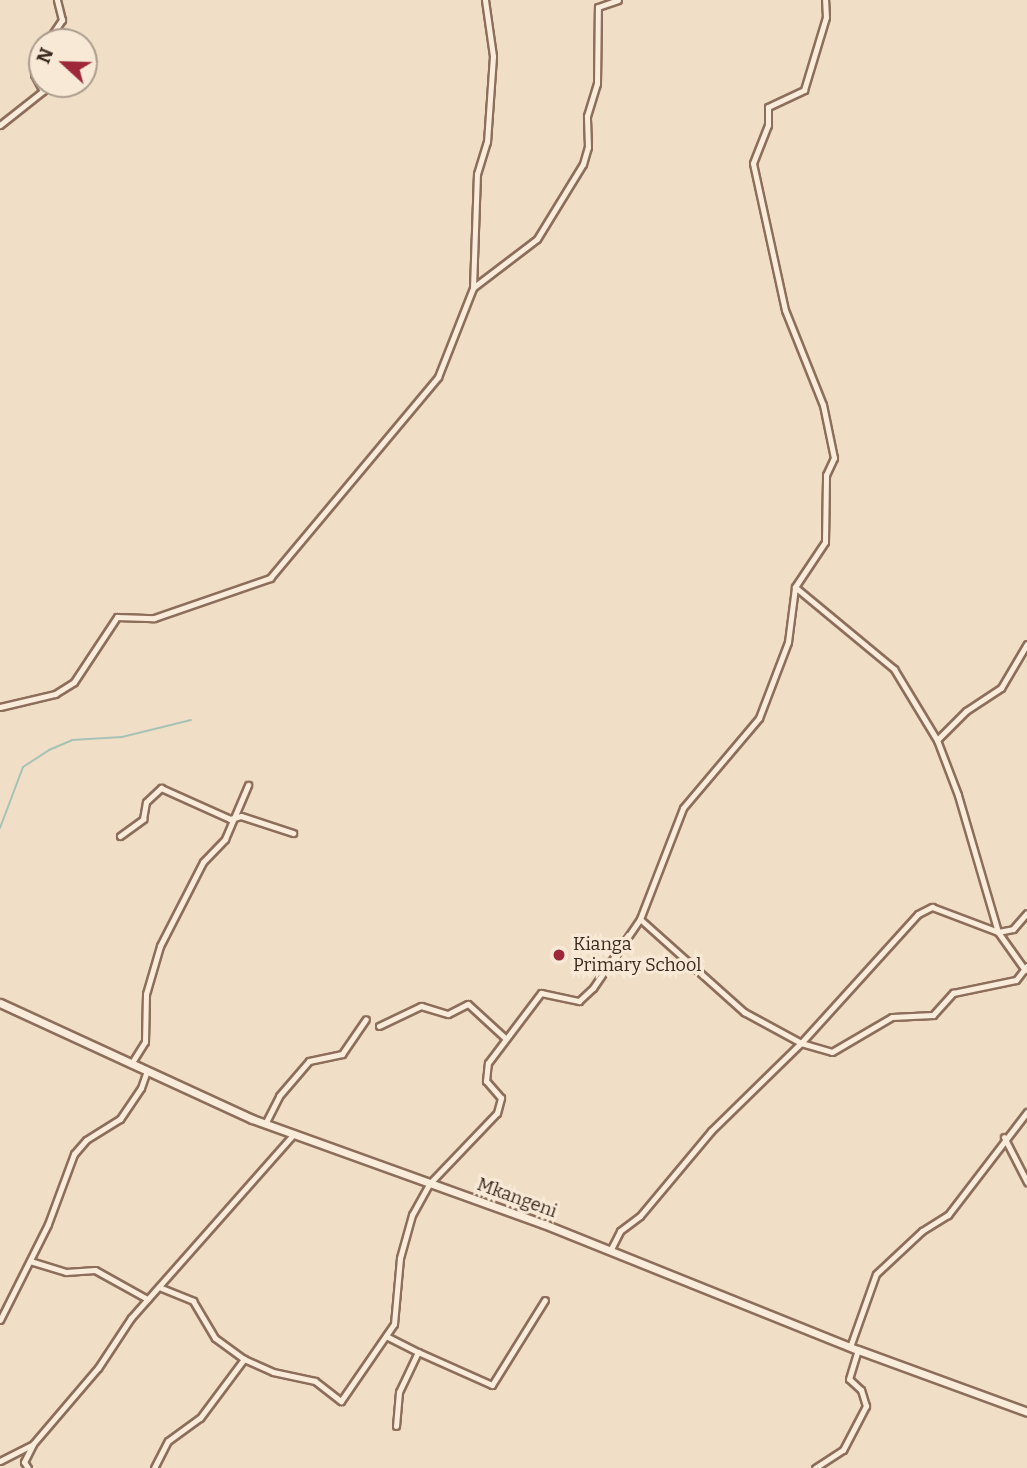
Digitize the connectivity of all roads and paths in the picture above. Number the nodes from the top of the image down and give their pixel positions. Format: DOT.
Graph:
graph roads {
  1 [pos="57,0"];
  2 [pos="485,0"];
  3 [pos="618,0"];
  4 [pos="825,0"];
  5 [pos="57,28"];
  6 [pos="34,98"];
  7 [pos="0,125"];
  8 [pos="473,288"];
  9 [pos="795,587"];
  10 [pos="1027,644"];
  11 [pos="0,707"];
  12 [pos="937,740"];
  13 [pos="248,785"];
  14 [pos="230,819"];
  15 [pos="293,834"];
  16 [pos="120,836"];
  17 [pos="1027,913"];
  18 [pos="640,919"];
  19 [pos="998,932"];
  20 [pos="1026,969"];
  21 [pos="0,1003"];
  22 [pos="366,1019"];
  23 [pos="379,1026"];
  24 [pos="504,1037"];
  25 [pos="801,1042"];
  26 [pos="131,1064"];
  27 [pos="147,1071"];
  28 [pos="1027,1112"];
  29 [pos="265,1124"];
  30 [pos="294,1134"];
  31 [pos="1004,1137"];
  32 [pos="1027,1182"];
  33 [pos="430,1183"];
  34 [pos="610,1251"];
  35 [pos="30,1261"];
  36 [pos="159,1287"];
  37 [pos="148,1299"];
  38 [pos="545,1300"];
  39 [pos="0,1320"];
  40 [pos="386,1336"];
  41 [pos="853,1349"];
  42 [pos="418,1352"];
  43 [pos="244,1359"];
  44 [pos="1027,1412"];
  45 [pos="396,1426"];
  46 [pos="33,1444"];
  47 [pos="0,1461"];
  48 [pos="28,1468"];
  49 [pos="154,1468"];
  50 [pos="815,1468"];
  1 -- 5 [label="street"];
  2 -- 8 [label="street"];
  3 -- 8 [label="street"];
  4 -- 9 [label="street"];
  6 -- 7 [label="street"];
  8 -- 11 [label="street"];
  9 -- 12 [label="street"];
  9 -- 18 [label="street"];
  10 -- 12 [label="street"];
  12 -- 19 [label="street"];
  13 -- 14 [label="street"];
  14 -- 15 [label="street"];
  14 -- 16 [label="street"];
  14 -- 26 [label="street"];
  17 -- 19 [label="street"];
  18 -- 24 [label="street"];
  18 -- 25 [label="street"];
  19 -- 20 [label="street"];
  19 -- 25 [label="street"];
  20 -- 25 [label="street"];
  21 -- 26 [label="street, Mkangeni"];
  22 -- 29 [label="street"];
  23 -- 24 [label="street"];
  24 -- 33 [label="street"];
  25 -- 34 [label="street"];
  26 -- 27 [label="street, Mkangeni"];
  27 -- 29 [label="street, Mkangeni"];
  27 -- 35 [label="street"];
  28 -- 31 [label="street"];
  29 -- 30 [label="street, Mkangeni"];
  30 -- 33 [label="street, Mkangeni"];
  30 -- 36 [label="street"];
  31 -- 32 [label="street"];
  31 -- 41 [label="street"];
  33 -- 34 [label="street, Mkangeni"];
  33 -- 40 [label="street"];
  34 -- 41 [label="street, Mkangeni"];
  35 -- 37 [label="street"];
  35 -- 39 [label="street"];
  36 -- 37 [label="street"];
  36 -- 43 [label="street"];
  37 -- 46 [label="street"];
  38 -- 42 [label="street"];
  40 -- 42 [label="street"];
  40 -- 43 [label="street"];
  41 -- 44 [label="street, Mkangeni"];
  41 -- 50 [label="street"];
  42 -- 45 [label="street"];
  43 -- 49 [label="street"];
  46 -- 47 [label="street"];
  46 -- 48 [label="street"];
}
